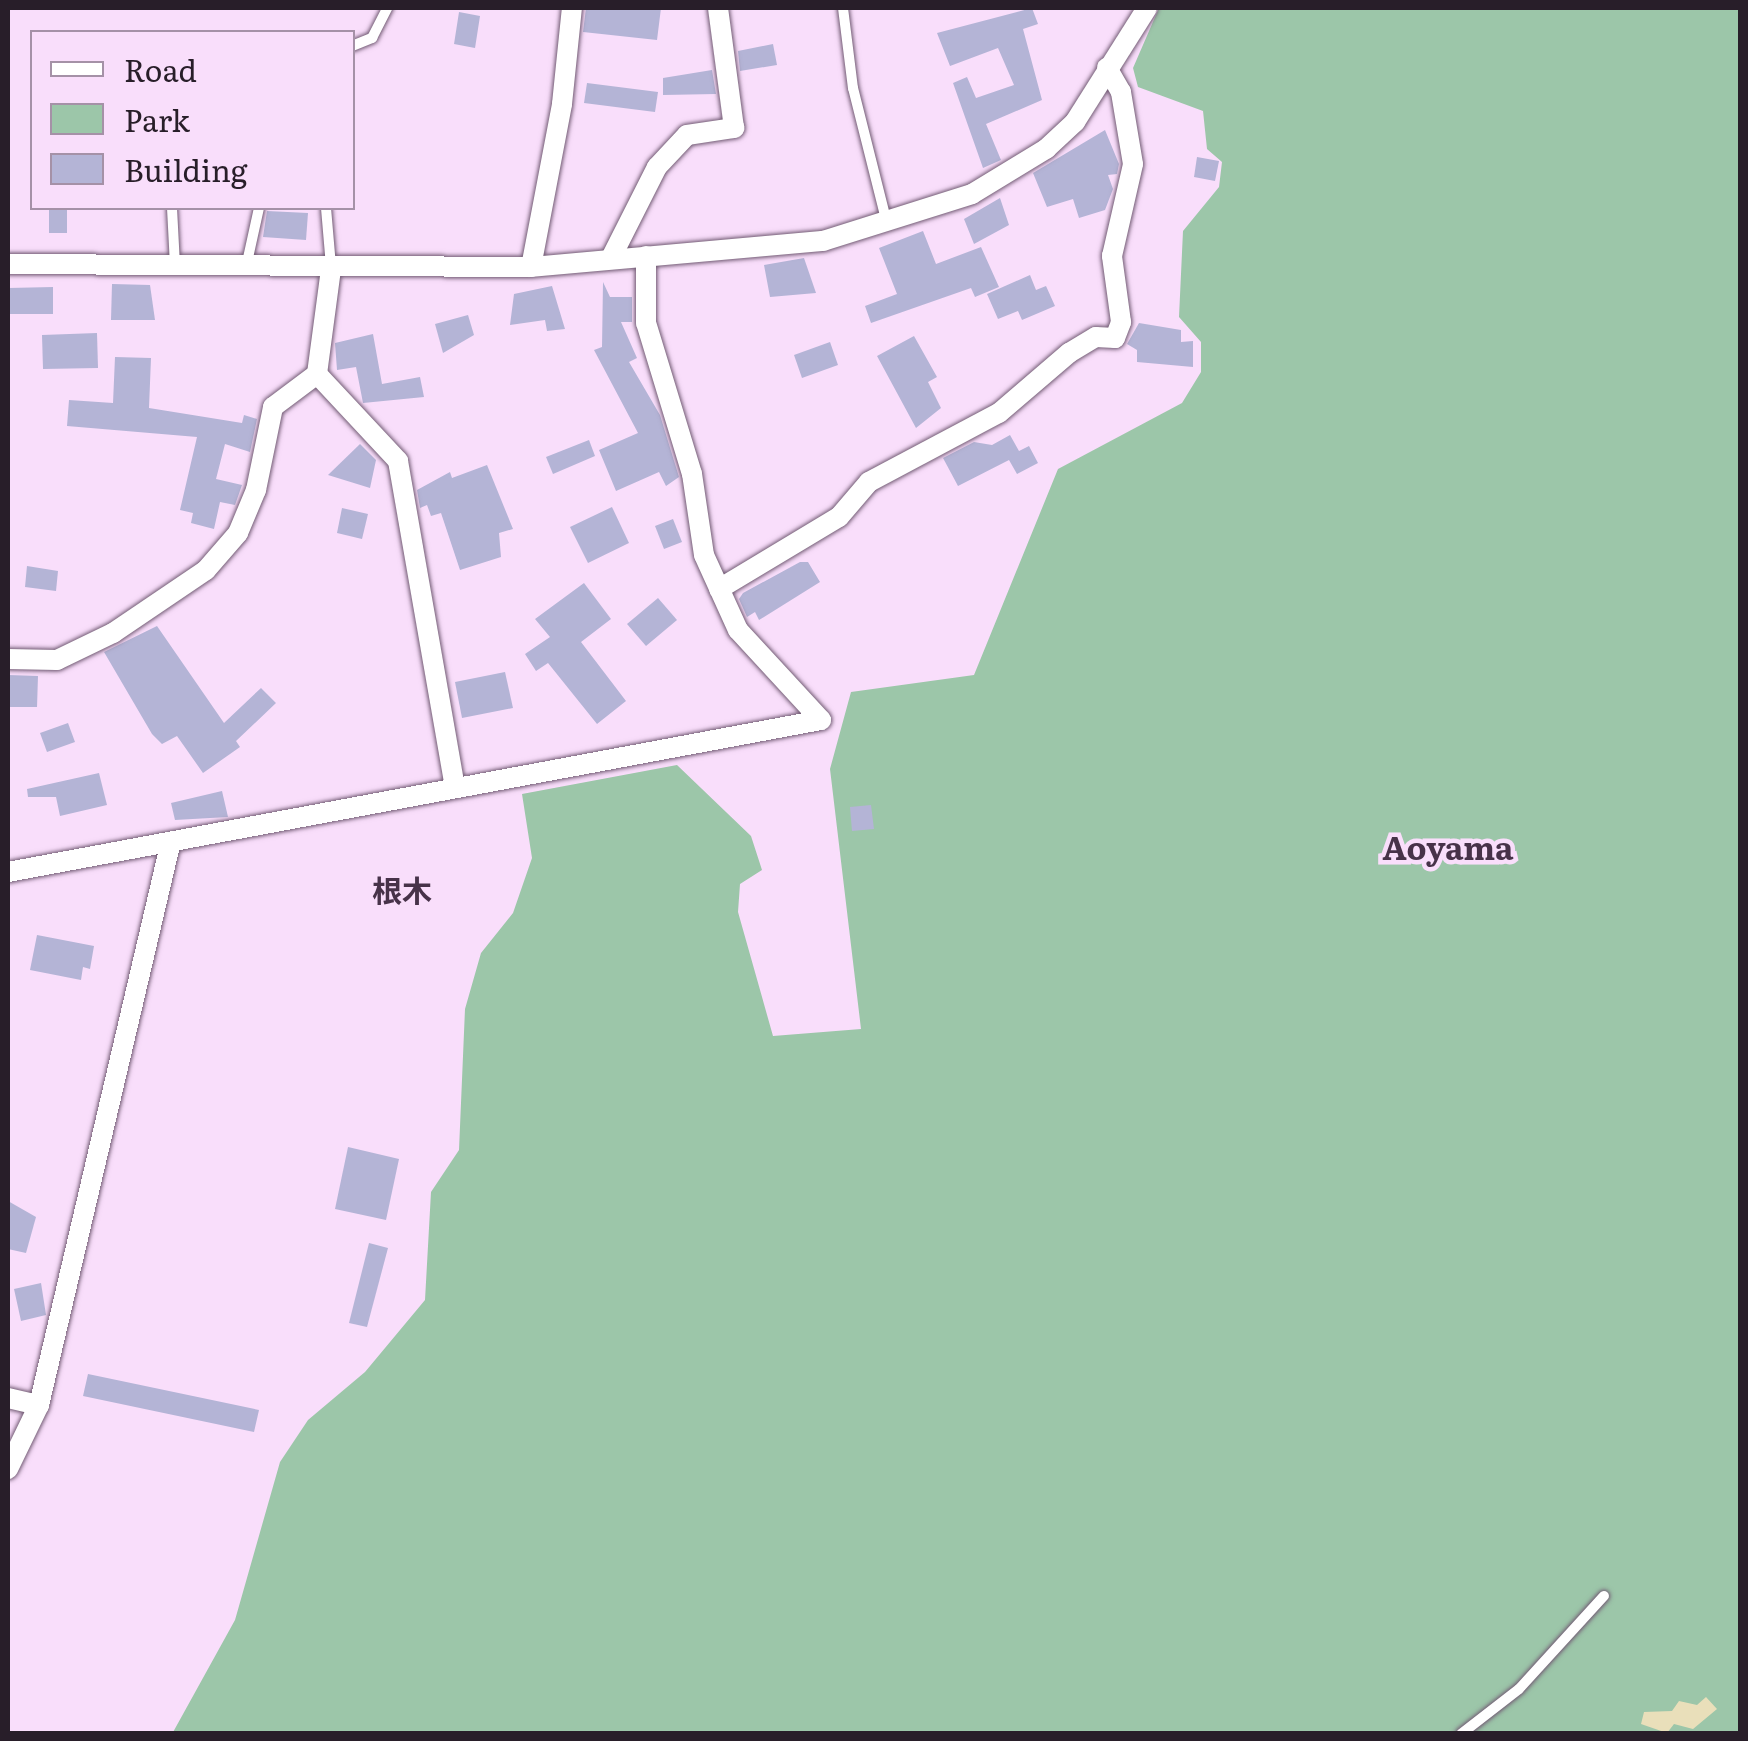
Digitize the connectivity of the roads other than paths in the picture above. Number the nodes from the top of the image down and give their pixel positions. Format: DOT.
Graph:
graph roads {
  1 [pos="388,8"];
  2 [pos="572,8"];
  3 [pos="718,8"];
  4 [pos="843,8"];
  5 [pos="1146,8"];
  6 [pos="355,45"];
  7 [pos="1107,68"];
  8 [pos="172,210"];
  9 [pos="259,210"];
  10 [pos="326,210"];
  11 [pos="888,224"];
  12 [pos="646,256"];
  13 [pos="611,258"];
  14 [pos="8,264"];
  15 [pos="175,266"];
  16 [pos="531,267"];
  17 [pos="246,268"];
  18 [pos="332,269"];
  19 [pos="317,374"];
  20 [pos="720,589"];
  21 [pos="8,659"];
  22 [pos="455,787"];
  23 [pos="170,845"];
  24 [pos="8,872"];
  25 [pos="8,1398"];
  26 [pos="40,1405"];
  27 [pos="8,1469"];
  28 [pos="1604,1596"];
  29 [pos="1461,1734"];
  1 -- 6 [label="lane"];
  2 -- 16 [label="street"];
  3 -- 13 [label="street"];
  4 -- 11 [label="lane"];
  5 -- 7 [label="street"];
  7 -- 11 [label="street"];
  7 -- 20 [label="street"];
  8 -- 15 [label="lane"];
  9 -- 17 [label="lane"];
  10 -- 18 [label="lane"];
  11 -- 12 [label="street"];
  12 -- 13 [label="street"];
  12 -- 20 [label="street"];
  13 -- 16 [label="street"];
  14 -- 15 [label="street"];
  15 -- 17 [label="street"];
  16 -- 18 [label="street"];
  17 -- 18 [label="street"];
  18 -- 19 [label="street"];
  19 -- 21 [label="street"];
  19 -- 22 [label="street"];
  20 -- 22 [label="street"];
  22 -- 23 [label="street"];
  23 -- 24 [label="street"];
  23 -- 26 [label="street"];
  25 -- 26 [label="street"];
  26 -- 27 [label="street"];
  28 -- 29 [label="lane"];
}
